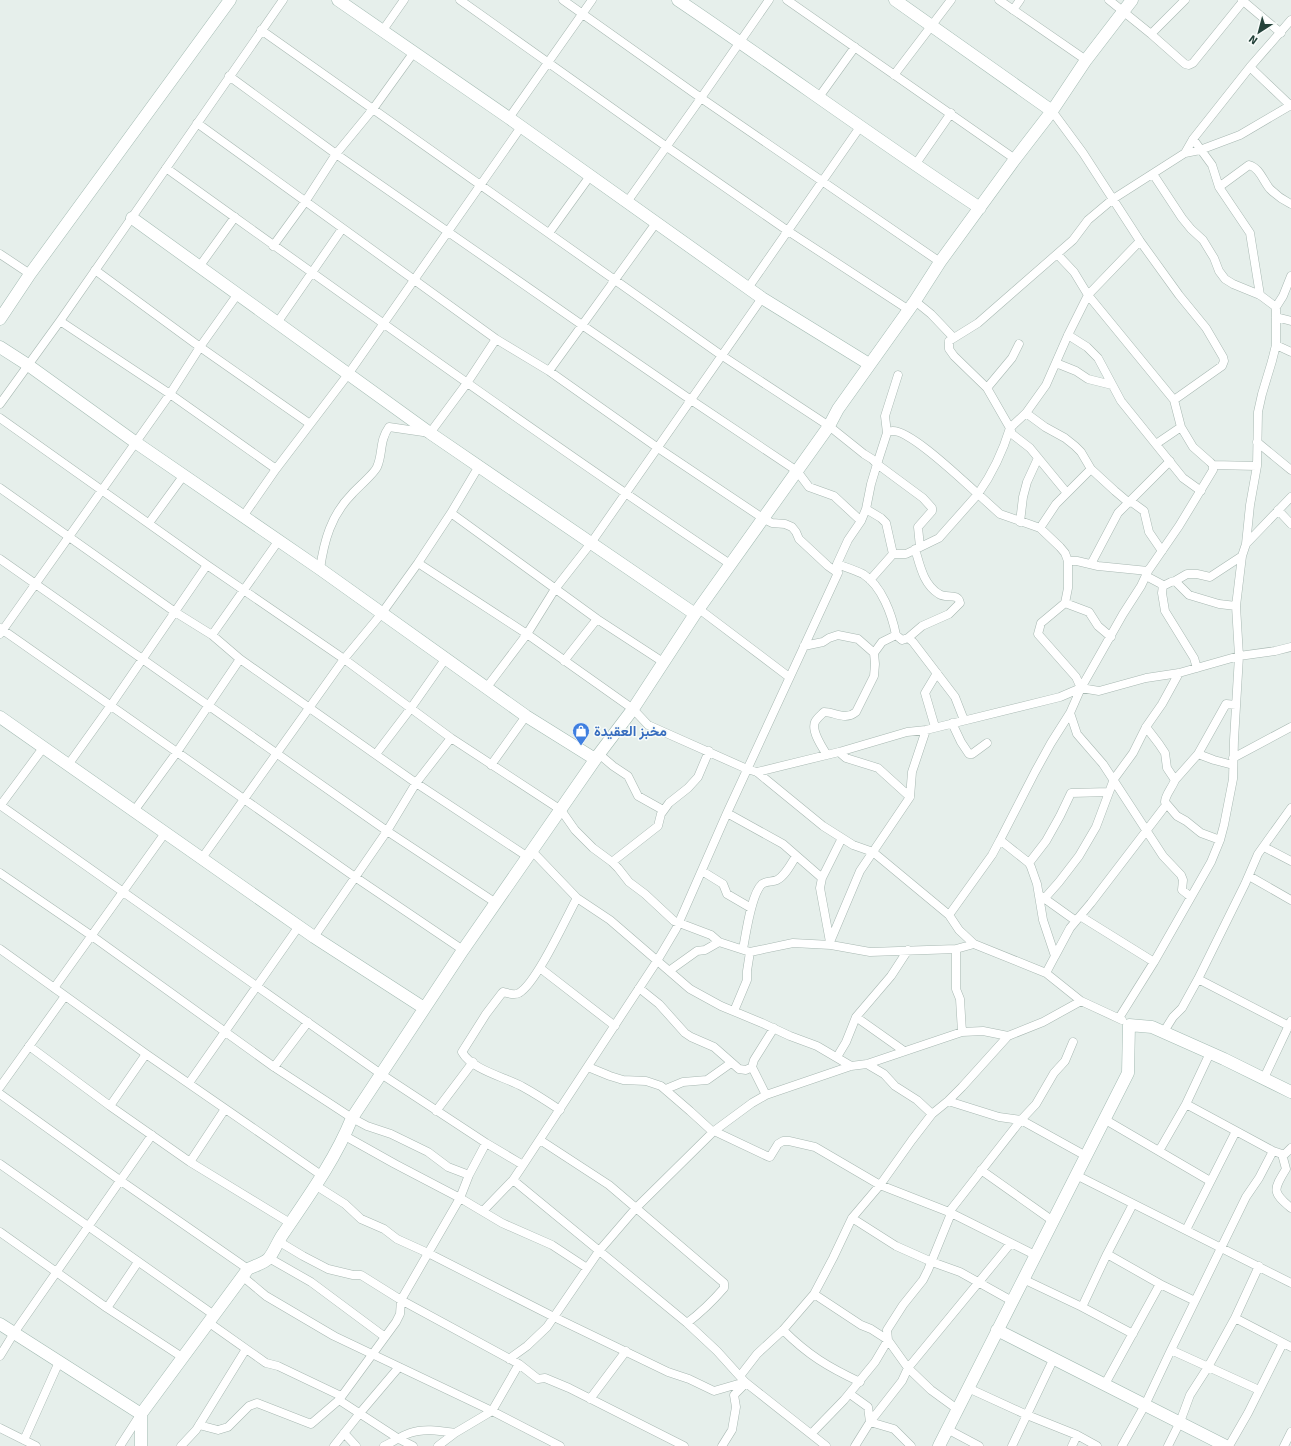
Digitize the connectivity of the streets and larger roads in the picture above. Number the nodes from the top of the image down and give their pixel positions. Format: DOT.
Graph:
graph roads {
  1 [pos="230,0"];
  2 [pos="283,0"];
  3 [pos="338,0"];
  4 [pos="404,0"];
  5 [pos="460,0"];
  6 [pos="563,0"];
  7 [pos="592,0"];
  8 [pos="678,0"];
  9 [pos="769,0"];
  10 [pos="787,0"];
  11 [pos="895,0"];
  12 [pos="950,0"];
  13 [pos="1000,0"];
  14 [pos="1020,0"];
  15 [pos="1109,0"];
  16 [pos="1132,0"];
  17 [pos="1185,0"];
  18 [pos="1243,0"];
  19 [pos="1014,10"];
  20 [pos="1124,11"];
  21 [pos="582,13"];
  22 [pos="1291,20"];
  23 [pos="932,25"];
  24 [pos="261,30"];
  25 [pos="383,30"];
  26 [pos="1151,34"];
  27 [pos="1281,34"];
  28 [pos="740,42"];
  29 [pos="855,47"];
  30 [pos="414,52"];
  31 [pos="1086,60"];
  32 [pos="548,62"];
  33 [pos="1250,67"];
  34 [pos="894,74"];
  35 [pos="230,76"];
  36 [pos="819,97"];
  37 [pos="701,98"];
  38 [pos="1291,106"];
  39 [pos="373,109"];
  40 [pos="1052,111"];
  41 [pos="951,114"];
  42 [pos="509,118"];
  43 [pos="197,123"];
  44 [pos="521,127"];
  45 [pos="860,127"];
  46 [pos="1193,138"];
  47 [pos="667,147"];
  48 [pos="1200,150"];
  49 [pos="1185,153"];
  50 [pos="336,154"];
  51 [pos="1015,159"];
  52 [pos="915,165"];
  53 [pos="166,168"];
  54 [pos="1153,174"];
  55 [pos="590,176"];
  56 [pos="822,182"];
  57 [pos="480,185"];
  58 [pos="1219,187"];
  59 [pos="1113,199"];
  60 [pos="305,202"];
  61 [pos="627,202"];
  62 [pos="1291,204"];
  63 [pos="980,208"];
  64 [pos="132,218"];
  65 [pos="235,218"];
  66 [pos="656,223"];
  67 [pos="342,229"];
  68 [pos="448,231"];
  69 [pos="788,231"];
  70 [pos="549,234"];
  71 [pos="1140,241"];
  72 [pos="273,246"];
  73 [pos="0,254"];
  74 [pos="1057,254"];
  75 [pos="940,262"];
  76 [pos="199,267"];
  77 [pos="95,270"];
  78 [pos="311,273"];
  79 [pos="30,274"];
  80 [pos="1291,276"];
  81 [pos="414,280"];
  82 [pos="615,280"];
  83 [pos="748,288"];
  84 [pos="237,295"];
  85 [pos="1088,295"];
  86 [pos="1260,295"];
  87 [pos="762,298"];
  88 [pos="912,306"];
  89 [pos="1276,307"];
  90 [pos="1276,317"];
  91 [pos="0,319"];
  92 [pos="60,321"];
  93 [pos="1291,321"];
  94 [pos="277,323"];
  95 [pos="383,324"];
  96 [pos="582,325"];
  97 [pos="1068,335"];
  98 [pos="496,339"];
  99 [pos="948,341"];
  100 [pos="1019,344"];
  101 [pos="1276,345"];
  102 [pos="0,347"];
  103 [pos="200,347"];
  104 [pos="1291,352"];
  105 [pos="721,355"];
  106 [pos="1056,363"];
  107 [pos="869,364"];
  108 [pos="28,365"];
  109 [pos="549,371"];
  110 [pos="349,373"];
  111 [pos="898,375"];
  112 [pos="467,382"];
  113 [pos="1112,385"];
  114 [pos="987,388"];
  115 [pos="170,394"];
  116 [pos="691,400"];
  117 [pos="1174,400"];
  118 [pos="0,404"];
  119 [pos="1026,413"];
  120 [pos="0,418"];
  121 [pos="310,424"];
  122 [pos="829,426"];
  123 [pos="1181,426"];
  124 [pos="1010,428"];
  125 [pos="430,433"];
  126 [pos="887,433"];
  127 [pos="135,442"];
  128 [pos="1257,442"];
  129 [pos="1156,444"];
  130 [pos="658,448"];
  131 [pos="1038,458"];
  132 [pos="1170,461"];
  133 [pos="877,464"];
  134 [pos="479,466"];
  135 [pos="1213,466"];
  136 [pos="1257,466"];
  137 [pos="276,469"];
  138 [pos="1091,469"];
  139 [pos="797,470"];
  140 [pos="1291,470"];
  141 [pos="184,475"];
  142 [pos="0,488"];
  143 [pos="101,490"];
  144 [pos="1200,491"];
  145 [pos="1067,493"];
  146 [pos="624,494"];
  147 [pos="978,494"];
  148 [pos="1291,497"];
  149 [pos="1128,502"];
  150 [pos="866,510"];
  151 [pos="1278,510"];
  152 [pos="451,513"];
  153 [pos="244,515"];
  154 [pos="764,519"];
  155 [pos="862,521"];
  156 [pos="1020,522"];
  157 [pos="148,524"];
  158 [pos="1291,524"];
  159 [pos="1040,528"];
  160 [pos="68,537"];
  161 [pos="279,540"];
  162 [pos="591,543"];
  163 [pos="1246,544"];
  164 [pos="918,548"];
  165 [pos="1162,551"];
  166 [pos="893,554"];
  167 [pos="1242,556"];
  168 [pos="0,558"];
  169 [pos="1068,561"];
  170 [pos="418,563"];
  171 [pos="730,564"];
  172 [pos="837,564"];
  173 [pos="1091,564"];
  174 [pos="208,565"];
  175 [pos="320,569"];
  176 [pos="838,573"];
  177 [pos="1147,574"];
  178 [pos="870,580"];
  179 [pos="1175,581"];
  180 [pos="35,584"];
  181 [pos="1164,586"];
  182 [pos="555,589"];
  183 [pos="244,590"];
  184 [pos="1065,603"];
  185 [pos="1236,606"];
  186 [pos="175,612"];
  187 [pos="697,612"];
  188 [pos="382,613"];
  189 [pos="598,620"];
  190 [pos="1,631"];
  191 [pos="527,634"];
  192 [pos="212,635"];
  193 [pos="896,635"];
  194 [pos="1111,637"];
  195 [pos="908,638"];
  196 [pos="804,646"];
  197 [pos="1291,647"];
  198 [pos="874,653"];
  199 [pos="1239,656"];
  200 [pos="142,658"];
  201 [pos="240,658"];
  202 [pos="446,658"];
  203 [pos="344,659"];
  204 [pos="564,660"];
  205 [pos="663,662"];
  206 [pos="1197,668"];
  207 [pos="937,673"];
  208 [pos="1179,673"];
  209 [pos="789,677"];
  210 [pos="487,687"];
  211 [pos="1081,688"];
  212 [pos="1236,704"];
  213 [pos="111,705"];
  214 [pos="209,705"];
  215 [pos="309,707"];
  216 [pos="411,708"];
  217 [pos="633,709"];
  218 [pos="1070,713"];
  219 [pos="526,716"];
  220 [pos="0,717"];
  221 [pos="964,720"];
  222 [pos="952,723"];
  223 [pos="935,727"];
  224 [pos="1146,727"];
  225 [pos="1291,727"];
  226 [pos="926,730"];
  227 [pos="451,738"];
  228 [pos="987,743"];
  229 [pos="43,748"];
  230 [pos="709,751"];
  231 [pos="177,752"];
  232 [pos="839,752"];
  233 [pos="276,753"];
  234 [pos="376,754"];
  235 [pos="1198,754"];
  236 [pos="827,755"];
  237 [pos="597,757"];
  238 [pos="1233,761"];
  239 [pos="68,765"];
  240 [pos="491,765"];
  241 [pos="747,769"];
  242 [pos="757,772"];
  243 [pos="1114,779"];
  244 [pos="1175,780"];
  245 [pos="416,783"];
  246 [pos="1109,792"];
  247 [pos="910,797"];
  248 [pos="244,799"];
  249 [pos="1166,805"];
  250 [pos="0,806"];
  251 [pos="1291,808"];
  252 [pos="561,810"];
  253 [pos="663,810"];
  254 [pos="134,811"];
  255 [pos="727,813"];
  256 [pos="1146,830"];
  257 [pos="387,831"];
  258 [pos="165,833"];
  259 [pos="842,838"];
  260 [pos="1000,840"];
  261 [pos="1220,840"];
  262 [pos="1264,847"];
  263 [pos="873,852"];
  264 [pos="530,854"];
  265 [pos="796,856"];
  266 [pos="202,858"];
  267 [pos="1291,861"];
  268 [pos="612,862"];
  269 [pos="1029,863"];
  270 [pos="702,871"];
  271 [pos="0,873"];
  272 [pos="1249,876"];
  273 [pos="355,877"];
  274 [pos="822,878"];
  275 [pos="123,891"];
  276 [pos="1041,897"];
  277 [pos="1191,897"];
  278 [pos="577,898"];
  279 [pos="1291,900"];
  280 [pos="496,902"];
  281 [pos="752,908"];
  282 [pos="949,915"];
  283 [pos="1078,918"];
  284 [pos="679,923"];
  285 [pos="299,926"];
  286 [pos="92,936"];
  287 [pos="314,936"];
  288 [pos="719,942"];
  289 [pos="830,943"];
  290 [pos="974,944"];
  291 [pos="0,948"];
  292 [pos="956,949"];
  293 [pos="463,950"];
  294 [pos="747,950"];
  295 [pos="908,950"];
  296 [pos="1055,956"];
  297 [pos="657,961"];
  298 [pos="1154,962"];
  299 [pos="540,968"];
  300 [pos="669,971"];
  301 [pos="1046,973"];
  302 [pos="1198,979"];
  303 [pos="257,986"];
  304 [pos="54,988"];
  305 [pos="639,988"];
  306 [pos="65,996"];
  307 [pos="1081,1001"];
  308 [pos="424,1008"];
  309 [pos="734,1010"];
  310 [pos="856,1017"];
  311 [pos="1119,1018"];
  312 [pos="308,1022"];
  313 [pos="1290,1024"];
  314 [pos="1129,1025"];
  315 [pos="615,1026"];
  316 [pos="774,1028"];
  317 [pos="224,1032"];
  318 [pos="962,1032"];
  319 [pos="1163,1033"];
  320 [pos="1008,1036"];
  321 [pos="1073,1042"];
  322 [pos="29,1046"];
  323 [pos="904,1051"];
  324 [pos="1210,1053"];
  325 [pos="146,1054"];
  326 [pos="836,1057"];
  327 [pos="472,1062"];
  328 [pos="731,1063"];
  329 [pos="867,1064"];
  330 [pos="851,1066"];
  331 [pos="274,1067"];
  332 [pos="588,1067"];
  333 [pos="752,1067"];
  334 [pos="381,1074"];
  335 [pos="1264,1078"];
  336 [pos="189,1083"];
  337 [pos="0,1087"];
  338 [pos="666,1089"];
  339 [pos="1291,1092"];
  340 [pos="0,1094"];
  341 [pos="766,1095"];
  342 [pos="948,1101"];
  343 [pos="1186,1104"];
  344 [pos="110,1106"];
  345 [pos="225,1109"];
  346 [pos="560,1110"];
  347 [pos="436,1111"];
  348 [pos="932,1114"];
  349 [pos="352,1118"];
  350 [pos="1020,1120"];
  351 [pos="1104,1120"];
  352 [pos="713,1131"];
  353 [pos="1236,1131"];
  354 [pos="152,1134"];
  355 [pos="345,1136"];
  356 [pos="540,1140"];
  357 [pos="486,1143"];
  358 [pos="1291,1148"];
  359 [pos="1159,1151"];
  360 [pos="1273,1151"];
  361 [pos="1282,1154"];
  362 [pos="1086,1156"];
  363 [pos="190,1162"];
  364 [pos="0,1164"];
  365 [pos="523,1165"];
  366 [pos="981,1170"];
  367 [pos="469,1175"];
  368 [pos="1076,1175"];
  369 [pos="318,1180"];
  370 [pos="513,1180"];
  371 [pos="121,1181"];
  372 [pos="1210,1181"];
  373 [pos="880,1185"];
  374 [pos="460,1198"];
  375 [pos="1133,1204"];
  376 [pos="636,1208"];
  377 [pos="1291,1208"];
  378 [pos="483,1211"];
  379 [pos="949,1212"];
  380 [pos="852,1218"];
  381 [pos="1053,1221"];
  382 [pos="290,1223"];
  383 [pos="88,1227"];
  384 [pos="1186,1230"];
  385 [pos="0,1232"];
  386 [pos="278,1241"];
  387 [pos="1011,1243"];
  388 [pos="1222,1248"];
  389 [pos="599,1251"];
  390 [pos="428,1252"];
  391 [pos="1107,1254"];
  392 [pos="1035,1255"];
  393 [pos="269,1258"];
  394 [pos="138,1262"];
  395 [pos="932,1262"];
  396 [pos="1259,1266"];
  397 [pos="587,1268"];
  398 [pos="57,1272"];
  399 [pos="245,1273"];
  400 [pos="1023,1279"];
  401 [pos="979,1283"];
  402 [pos="1291,1283"];
  403 [pos="1160,1284"];
  404 [pos="814,1294"];
  405 [pos="401,1300"];
  406 [pos="1195,1300"];
  407 [pos="1012,1301"];
  408 [pos="1082,1307"];
  409 [pos="107,1308"];
  410 [pos="554,1317"];
  411 [pos="1235,1318"];
  412 [pos="211,1319"];
  413 [pos="687,1323"];
  414 [pos="0,1324"];
  415 [pos="783,1330"];
  416 [pos="997,1330"];
  417 [pos="14,1333"];
  418 [pos="1133,1334"];
  419 [pos="386,1338"];
  420 [pos="888,1340"];
  421 [pos="1283,1343"];
  422 [pos="1291,1347"];
  423 [pos="246,1349"];
  424 [pos="626,1350"];
  425 [pos="1171,1350"];
  426 [pos="372,1354"];
  427 [pos="0,1356"];
  428 [pos="182,1357"];
  429 [pos="1054,1358"];
  430 [pos="509,1360"];
  431 [pos="59,1362"];
  432 [pos="519,1364"];
  433 [pos="399,1367"];
  434 [pos="1208,1367"];
  435 [pos="908,1368"];
  436 [pos="744,1380"];
  437 [pos="860,1382"];
  438 [pos="1105,1384"];
  439 [pos="968,1388"];
  440 [pos="1259,1390"];
  441 [pos="850,1394"];
  442 [pos="340,1398"];
  443 [pos="590,1399"];
  444 [pos="1145,1405"];
  445 [pos="957,1409"];
  446 [pos="492,1411"];
  447 [pos="360,1413"];
  448 [pos="141,1414"];
  449 [pos="1027,1415"];
  450 [pos="870,1422"];
  451 [pos="1180,1422"];
  452 [pos="199,1425"];
  453 [pos="0,1428"];
  454 [pos="947,1429"];
  455 [pos="1291,1432"];
  456 [pos="344,1433"];
  457 [pos="455,1434"];
  458 [pos="811,1434"];
  459 [pos="1077,1435"];
  460 [pos="399,1439"];
  461 [pos="24,1440"];
  462 [pos="36,1446"];
  463 [pos="120,1446"];
  464 [pos="141,1446"];
  465 [pos="181,1446"];
  466 [pos="334,1446"];
  467 [pos="356,1446"];
  468 [pos="384,1446"];
  469 [pos="413,1446"];
  470 [pos="438,1446"];
  471 [pos="560,1446"];
  472 [pos="684,1446"];
  473 [pos="722,1446"];
  474 [pos="826,1446"];
  475 [pos="855,1446"];
  476 [pos="911,1446"];
  477 [pos="939,1446"];
  478 [pos="979,1446"];
  479 [pos="1012,1446"];
  480 [pos="1072,1446"];
  481 [pos="1097,1446"];
  482 [pos="1122,1446"];
  483 [pos="1168,1446"];
  484 [pos="1228,1446"];
  485 [pos="1284,1446"];
  1 -- 79 [label="street"];
  2 -- 24 [label="street"];
  3 -- 25 [label="street"];
  4 -- 25 [label="street"];
  5 -- 32 [label="street"];
  6 -- 21 [label="street"];
  7 -- 21 [label="street"];
  8 -- 28 [label="street"];
  9 -- 28 [label="street"];
  10 -- 29 [label="street"];
  11 -- 23 [label="street"];
  12 -- 23 [label="street"];
  13 -- 19 [label="street"];
  14 -- 19 [label="street"];
  15 -- 20 [label="street"];
  16 -- 20 [label="street"];
  17 -- 26 [label="street"];
  18 -- 26 [label="street"];
  18 -- 27 [label="street"];
  19 -- 31 [label="street"];
  20 -- 26 [label="street"];
  20 -- 31 [label="street"];
  21 -- 32 [label="street"];
  21 -- 37 [label="street"];
  22 -- 27 [label="street"];
  23 -- 34 [label="street"];
  23 -- 40 [label="street"];
  24 -- 35 [label="street"];
  24 -- 39 [label="street"];
  25 -- 30 [label="street"];
  27 -- 33 [label="street"];
  28 -- 36 [label="street"];
  28 -- 37 [label="street"];
  29 -- 34 [label="street"];
  29 -- 36 [label="street"];
  30 -- 39 [label="street"];
  30 -- 42 [label="street"];
  31 -- 40 [label="street"];
  32 -- 42 [label="street"];
  32 -- 47 [label="street"];
  33 -- 38 [label="street"];
  33 -- 46 [label="street"];
  34 -- 41 [label="street"];
  35 -- 43 [label="street"];
  35 -- 50 [label="street"];
  36 -- 45 [label="street"];
  37 -- 47 [label="street"];
  37 -- 56 [label="street"];
  38 -- 48 [label="street"];
  39 -- 50 [label="street"];
  39 -- 57 [label="street"];
  40 -- 51 [label="street"];
  40 -- 59 [label="street"];
  41 -- 51 [label="street"];
  41 -- 52 [label="street"];
  42 -- 44 [label="street"];
  43 -- 53 [label="street"];
  43 -- 60 [label="street"];
  44 -- 55 [label="street"];
  44 -- 57 [label="street"];
  45 -- 52 [label="street"];
  45 -- 56 [label="street"];
  46 -- 48 [label="street"];
  46 -- 49 [label="street"];
  47 -- 61 [label="street"];
  47 -- 69 [label="street"];
  48 -- 49 [label="street"];
  48 -- 58 [label="street"];
  49 -- 54 [label="street"];
  50 -- 60 [label="street"];
  50 -- 68 [label="street"];
  51 -- 63 [label="street"];
  52 -- 63 [label="street"];
  53 -- 64 [label="street"];
  53 -- 65 [label="street"];
  54 -- 59 [label="street"];
  54 -- 86 [label="street"];
  55 -- 61 [label="street"];
  55 -- 70 [label="street"];
  56 -- 69 [label="street"];
  56 -- 75 [label="street"];
  57 -- 68 [label="street"];
  57 -- 70 [label="street"];
  58 -- 62 [label="street"];
  58 -- 86 [label="street"];
  59 -- 71 [label="street"];
  59 -- 74 [label="street"];
  60 -- 67 [label="street"];
  60 -- 72 [label="street"];
  61 -- 66 [label="street"];
  63 -- 75 [label="street"];
  64 -- 76 [label="street"];
  64 -- 77 [label="street"];
  65 -- 72 [label="street"];
  65 -- 76 [label="street"];
  66 -- 82 [label="street"];
  66 -- 83 [label="street"];
  67 -- 78 [label="street"];
  67 -- 81 [label="street"];
  68 -- 81 [label="street"];
  68 -- 96 [label="street"];
  69 -- 83 [label="street"];
  69 -- 88 [label="street"];
  70 -- 82 [label="street"];
  71 -- 85 [label="street"];
  71 -- 117 [label="street"];
  72 -- 78 [label="street"];
  73 -- 79 [label="street"];
  74 -- 85 [label="street"];
  74 -- 99 [label="street"];
  75 -- 88 [label="street"];
  76 -- 84 [label="street"];
  77 -- 92 [label="street"];
  77 -- 103 [label="street"];
  78 -- 94 [label="street"];
  78 -- 95 [label="street"];
  79 -- 91 [label="street"];
  80 -- 89 [label="street"];
  81 -- 95 [label="street"];
  81 -- 98 [label="street"];
  82 -- 96 [label="street"];
  82 -- 105 [label="street"];
  83 -- 87 [label="street"];
  84 -- 94 [label="street"];
  84 -- 103 [label="street"];
  85 -- 97 [label="street"];
  85 -- 117 [label="street"];
  86 -- 89 [label="street"];
  87 -- 105 [label="street"];
  87 -- 107 [label="street"];
  88 -- 99 [label="street"];
  88 -- 107 [label="street"];
  89 -- 90 [label="street"];
  90 -- 93 [label="street"];
  90 -- 101 [label="street"];
  92 -- 108 [label="street"];
  92 -- 115 [label="street"];
  94 -- 110 [label="street"];
  95 -- 110 [label="street"];
  95 -- 112 [label="street"];
  96 -- 109 [label="street"];
  96 -- 116 [label="street"];
  97 -- 106 [label="street"];
  97 -- 113 [label="street"];
  98 -- 109 [label="street"];
  98 -- 112 [label="street"];
  99 -- 114 [label="street"];
  100 -- 114 [label="street"];
  101 -- 104 [label="street"];
  101 -- 128 [label="street"];
  102 -- 108 [label="street"];
  103 -- 115 [label="street"];
  103 -- 121 [label="street"];
  105 -- 116 [label="street"];
  105 -- 122 [label="street"];
  106 -- 113 [label="street"];
  106 -- 119 [label="street"];
  107 -- 122 [label="street"];
  108 -- 118 [label="street"];
  108 -- 127 [label="street"];
  109 -- 130 [label="street"];
  110 -- 121 [label="street"];
  110 -- 125 [label="street"];
  111 -- 126 [label="street"];
  112 -- 125 [label="street"];
  112 -- 146 [label="street"];
  113 -- 129 [label="street"];
  114 -- 124 [label="street"];
  115 -- 127 [label="street"];
  115 -- 137 [label="street"];
  116 -- 130 [label="street"];
  116 -- 139 [label="street"];
  117 -- 123 [label="street"];
  119 -- 124 [label="street"];
  119 -- 138 [label="street"];
  120 -- 143 [label="street"];
  121 -- 137 [label="street"];
  122 -- 133 [label="street"];
  122 -- 139 [label="street"];
  123 -- 129 [label="street"];
  123 -- 135 [label="street"];
  124 -- 131 [label="street"];
  124 -- 147 [label="street"];
  125 -- 134 [label="street"];
  125 -- 175 [label="street"];
  126 -- 133 [label="street"];
  126 -- 147 [label="street"];
  127 -- 141 [label="street"];
  127 -- 143 [label="street"];
  128 -- 136 [label="street"];
  128 -- 140 [label="street"];
  129 -- 132 [label="street"];
  130 -- 146 [label="street"];
  130 -- 154 [label="street"];
  131 -- 145 [label="street"];
  131 -- 156 [label="street"];
  132 -- 144 [label="street"];
  132 -- 149 [label="street"];
  133 -- 150 [label="street"];
  133 -- 164 [label="street"];
  134 -- 152 [label="street"];
  134 -- 162 [label="street"];
  135 -- 136 [label="street"];
  135 -- 144 [label="street"];
  136 -- 163 [label="street"];
  137 -- 153 [label="street"];
  138 -- 145 [label="street"];
  138 -- 149 [label="street"];
  139 -- 154 [label="street"];
  139 -- 155 [label="street"];
  141 -- 153 [label="street"];
  141 -- 157 [label="street"];
  142 -- 160 [label="street"];
  143 -- 157 [label="street"];
  143 -- 160 [label="street"];
  144 -- 165 [label="street"];
  145 -- 159 [label="street"];
  146 -- 162 [label="street"];
  146 -- 171 [label="street"];
  147 -- 156 [label="street"];
  147 -- 164 [label="street"];
  148 -- 151 [label="street"];
  149 -- 165 [label="street"];
  149 -- 173 [label="street"];
  150 -- 155 [label="street"];
  150 -- 166 [label="street"];
  151 -- 158 [label="street"];
  151 -- 163 [label="street"];
  152 -- 170 [label="street"];
  152 -- 182 [label="street"];
  153 -- 161 [label="street"];
  154 -- 171 [label="street"];
  154 -- 176 [label="street"];
  155 -- 172 [label="street"];
  156 -- 159 [label="street"];
  157 -- 174 [label="street"];
  159 -- 169 [label="street"];
  160 -- 180 [label="street"];
  160 -- 186 [label="street"];
  161 -- 175 [label="street"];
  161 -- 183 [label="street"];
  162 -- 182 [label="street"];
  162 -- 187 [label="street"];
  163 -- 167 [label="street"];
  164 -- 166 [label="street"];
  164 -- 195 [label="street"];
  165 -- 177 [label="street"];
  166 -- 178 [label="street"];
  167 -- 179 [label="street"];
  167 -- 185 [label="street"];
  168 -- 180 [label="street"];
  169 -- 173 [label="street"];
  169 -- 184 [label="street"];
  170 -- 188 [label="street"];
  170 -- 191 [label="street"];
  171 -- 187 [label="street"];
  172 -- 176 [label="street"];
  172 -- 178 [label="street"];
  173 -- 177 [label="street"];
  174 -- 183 [label="street"];
  174 -- 186 [label="street"];
  175 -- 188 [label="street"];
  176 -- 196 [label="street"];
  177 -- 181 [label="street"];
  177 -- 194 [label="street"];
  178 -- 193 [label="street"];
  179 -- 181 [label="street"];
  179 -- 185 [label="street"];
  180 -- 190 [label="street"];
  180 -- 200 [label="street"];
  181 -- 206 [label="street"];
  182 -- 189 [label="street"];
  182 -- 191 [label="street"];
  183 -- 192 [label="street"];
  183 -- 203 [label="street"];
  184 -- 194 [label="street"];
  184 -- 211 [label="street"];
  185 -- 199 [label="street"];
  186 -- 192 [label="street"];
  186 -- 200 [label="street"];
  187 -- 205 [label="street"];
  187 -- 209 [label="street"];
  188 -- 202 [label="street"];
  188 -- 203 [label="street"];
  189 -- 204 [label="street"];
  189 -- 205 [label="street"];
  190 -- 213 [label="street"];
  191 -- 204 [label="street"];
  191 -- 210 [label="street"];
  192 -- 201 [label="street"];
  193 -- 195 [label="street"];
  193 -- 198 [label="street"];
  194 -- 211 [label="street"];
  195 -- 207 [label="street"];
  196 -- 198 [label="street"];
  196 -- 209 [label="street"];
  197 -- 199 [label="street"];
  198 -- 236 [label="street"];
  199 -- 206 [label="street"];
  199 -- 212 [label="street"];
  200 -- 213 [label="street"];
  200 -- 214 [label="street"];
  201 -- 214 [label="street"];
  201 -- 215 [label="street"];
  202 -- 210 [label="street"];
  202 -- 216 [label="street"];
  203 -- 215 [label="street"];
  203 -- 216 [label="street"];
  204 -- 217 [label="street"];
  205 -- 217 [label="street"];
  206 -- 208 [label="street"];
  207 -- 221 [label="street"];
  207 -- 223 [label="street"];
  208 -- 211 [label="street"];
  208 -- 224 [label="street"];
  209 -- 241 [label="street"];
  210 -- 219 [label="street"];
  211 -- 218 [label="street"];
  211 -- 221 [label="street"];
  212 -- 235 [label="street"];
  212 -- 238 [label="street"];
  213 -- 231 [label="street"];
  213 -- 239 [label="street"];
  214 -- 231 [label="street"];
  214 -- 233 [label="street"];
  215 -- 233 [label="street"];
  215 -- 234 [label="street"];
  216 -- 227 [label="street"];
  216 -- 234 [label="street"];
  217 -- 230 [label="street"];
  217 -- 237 [label="street"];
  218 -- 243 [label="street"];
  218 -- 260 [label="street"];
  219 -- 237 [label="street"];
  219 -- 240 [label="street"];
  220 -- 229 [label="street"];
  221 -- 222 [label="street"];
  222 -- 223 [label="street"];
  222 -- 228 [label="street"];
  223 -- 226 [label="street"];
  224 -- 243 [label="street"];
  224 -- 244 [label="street"];
  225 -- 238 [label="street"];
  226 -- 232 [label="street"];
  226 -- 247 [label="street"];
  227 -- 240 [label="street"];
  227 -- 245 [label="street"];
  229 -- 239 [label="street"];
  229 -- 250 [label="street"];
  230 -- 241 [label="street"];
  230 -- 253 [label="street"];
  231 -- 248 [label="street"];
  231 -- 254 [label="street"];
  232 -- 236 [label="street"];
  232 -- 247 [label="street"];
  233 -- 248 [label="street"];
  233 -- 257 [label="street"];
  234 -- 245 [label="street"];
  235 -- 238 [label="street"];
  235 -- 244 [label="street"];
  236 -- 242 [label="street"];
  237 -- 252 [label="street"];
  237 -- 253 [label="street"];
  238 -- 261 [label="street"];
  239 -- 254 [label="street"];
  240 -- 252 [label="street"];
  241 -- 242 [label="street"];
  241 -- 255 [label="street"];
  242 -- 259 [label="street"];
  243 -- 246 [label="street"];
  243 -- 256 [label="street"];
  244 -- 249 [label="street"];
  245 -- 257 [label="street"];
  245 -- 264 [label="street"];
  246 -- 269 [label="street"];
  246 -- 276 [label="street"];
  247 -- 263 [label="street"];
  248 -- 266 [label="street"];
  248 -- 273 [label="street"];
  249 -- 256 [label="street"];
  249 -- 261 [label="street"];
  250 -- 275 [label="street"];
  251 -- 262 [label="street"];
  252 -- 264 [label="street"];
  252 -- 268 [label="street"];
  253 -- 268 [label="street"];
  254 -- 258 [label="street"];
  255 -- 265 [label="street"];
  255 -- 270 [label="street"];
  256 -- 277 [label="street"];
  256 -- 283 [label="street"];
  257 -- 273 [label="street"];
  257 -- 280 [label="street"];
  258 -- 266 [label="street"];
  258 -- 275 [label="street"];
  259 -- 263 [label="street"];
  259 -- 274 [label="street"];
  260 -- 269 [label="street"];
  260 -- 282 [label="street"];
  261 -- 277 [label="street"];
  262 -- 267 [label="street"];
  262 -- 272 [label="street"];
  263 -- 282 [label="street"];
  263 -- 289 [label="street"];
  264 -- 278 [label="street"];
  264 -- 280 [label="street"];
  265 -- 274 [label="street"];
  265 -- 281 [label="street"];
  266 -- 285 [label="street"];
  268 -- 284 [label="street"];
  269 -- 276 [label="street"];
  270 -- 281 [label="street"];
  270 -- 284 [label="street"];
  271 -- 286 [label="street"];
  272 -- 279 [label="street"];
  272 -- 302 [label="street"];
  273 -- 287 [label="street"];
  273 -- 293 [label="street"];
  274 -- 289 [label="street"];
  275 -- 286 [label="street"];
  275 -- 303 [label="street"];
  276 -- 283 [label="street"];
  276 -- 296 [label="street"];
  277 -- 298 [label="street"];
  278 -- 297 [label="street"];
  278 -- 299 [label="street"];
  280 -- 293 [label="street"];
  281 -- 294 [label="street"];
  282 -- 290 [label="street"];
  283 -- 296 [label="street"];
  283 -- 298 [label="street"];
  284 -- 288 [label="street"];
  284 -- 297 [label="street"];
  285 -- 287 [label="street"];
  285 -- 303 [label="street"];
  286 -- 304 [label="street"];
  286 -- 317 [label="street"];
  287 -- 308 [label="street"];
  288 -- 294 [label="street"];
  288 -- 300 [label="street"];
  289 -- 294 [label="street"];
  289 -- 295 [label="street"];
  290 -- 292 [label="street"];
  290 -- 301 [label="street"];
  291 -- 304 [label="street"];
  292 -- 295 [label="street"];
  292 -- 318 [label="street"];
  293 -- 308 [label="street"];
  294 -- 309 [label="street"];
  295 -- 310 [label="street"];
  296 -- 301 [label="street"];
  297 -- 300 [label="street"];
  297 -- 305 [label="street"];
  298 -- 311 [label="street"];
  299 -- 315 [label="street"];
  299 -- 327 [label="street"];
  300 -- 309 [label="street"];
  301 -- 307 [label="street"];
  302 -- 313 [label="street"];
  302 -- 319 [label="street"];
  303 -- 312 [label="street"];
  303 -- 317 [label="street"];
  304 -- 306 [label="street"];
  305 -- 315 [label="street"];
  305 -- 328 [label="street"];
  306 -- 322 [label="street"];
  306 -- 325 [label="street"];
  307 -- 311 [label="street"];
  307 -- 320 [label="street"];
  308 -- 334 [label="street"];
  309 -- 316 [label="street"];
  310 -- 323 [label="street"];
  310 -- 326 [label="street"];
  311 -- 314 [label="street"];
  312 -- 331 [label="street"];
  312 -- 334 [label="street"];
  313 -- 335 [label="street"];
  314 -- 319 [label="street"];
  314 -- 351 [label="street"];
  315 -- 332 [label="street"];
  316 -- 326 [label="street"];
  316 -- 333 [label="street"];
  317 -- 331 [label="street"];
  317 -- 336 [label="street"];
  318 -- 320 [label="street"];
  318 -- 323 [label="street"];
  319 -- 324 [label="street"];
  320 -- 342 [label="street"];
  321 -- 350 [label="street"];
  322 -- 337 [label="street"];
  322 -- 344 [label="street"];
  323 -- 329 [label="street"];
  324 -- 335 [label="street"];
  324 -- 343 [label="street"];
  325 -- 336 [label="street"];
  325 -- 344 [label="street"];
  326 -- 330 [label="street"];
  327 -- 346 [label="street"];
  327 -- 347 [label="street"];
  328 -- 333 [label="street"];
  328 -- 338 [label="street"];
  329 -- 330 [label="street"];
  329 -- 348 [label="street"];
  330 -- 341 [label="street"];
  331 -- 349 [label="street"];
  332 -- 338 [label="street"];
  332 -- 346 [label="street"];
  333 -- 341 [label="street"];
  334 -- 347 [label="street"];
  334 -- 349 [label="street"];
  335 -- 339 [label="street"];
  336 -- 345 [label="street"];
  338 -- 352 [label="street"];
  340 -- 371 [label="street"];
  341 -- 352 [label="street"];
  342 -- 348 [label="street"];
  342 -- 350 [label="street"];
  343 -- 353 [label="street"];
  343 -- 359 [label="street"];
  344 -- 354 [label="street"];
  345 -- 363 [label="street"];
  345 -- 369 [label="street"];
  346 -- 356 [label="street"];
  347 -- 357 [label="street"];
  348 -- 373 [label="street"];
  349 -- 355 [label="street"];
  349 -- 367 [label="street"];
  350 -- 362 [label="street"];
  350 -- 366 [label="street"];
  351 -- 359 [label="street"];
  351 -- 362 [label="street"];
  352 -- 373 [label="street"];
  352 -- 376 [label="street"];
  353 -- 360 [label="street"];
  353 -- 372 [label="street"];
  354 -- 363 [label="street"];
  354 -- 371 [label="street"];
  355 -- 369 [label="street"];
  355 -- 374 [label="street"];
  356 -- 365 [label="street"];
  356 -- 376 [label="street"];
  357 -- 365 [label="street"];
  357 -- 367 [label="street"];
  358 -- 361 [label="street"];
  359 -- 372 [label="street"];
  360 -- 361 [label="street"];
  360 -- 388 [label="street"];
  361 -- 377 [label="street"];
  362 -- 368 [label="street"];
  363 -- 382 [label="street"];
  364 -- 383 [label="street"];
  365 -- 370 [label="street"];
  366 -- 379 [label="street"];
  366 -- 381 [label="street"];
  367 -- 374 [label="street"];
  368 -- 375 [label="street"];
  368 -- 381 [label="street"];
  369 -- 382 [label="street"];
  369 -- 390 [label="street"];
  370 -- 378 [label="street"];
  370 -- 389 [label="street"];
  371 -- 383 [label="street"];
  371 -- 399 [label="street"];
  372 -- 384 [label="street"];
  373 -- 379 [label="street"];
  373 -- 380 [label="street"];
  374 -- 378 [label="street"];
  374 -- 390 [label="street"];
  375 -- 384 [label="street"];
  375 -- 391 [label="street"];
  376 -- 389 [label="street"];
  376 -- 413 [label="street"];
  378 -- 397 [label="street"];
  379 -- 387 [label="street"];
  379 -- 395 [label="street"];
  380 -- 395 [label="street"];
  380 -- 404 [label="street"];
  381 -- 392 [label="street"];
  382 -- 386 [label="street"];
  383 -- 394 [label="street"];
  383 -- 398 [label="street"];
  384 -- 388 [label="street"];
  385 -- 398 [label="street"];
  386 -- 393 [label="street"];
  386 -- 405 [label="street"];
  387 -- 392 [label="street"];
  387 -- 401 [label="street"];
  388 -- 396 [label="street"];
  388 -- 406 [label="street"];
  389 -- 397 [label="street"];
  389 -- 413 [label="street"];
  390 -- 405 [label="street"];
  390 -- 410 [label="street"];
  391 -- 403 [label="street"];
  391 -- 408 [label="street"];
  392 -- 400 [label="street"];
  393 -- 399 [label="street"];
  393 -- 419 [label="street"];
  394 -- 409 [label="street"];
  394 -- 412 [label="street"];
  395 -- 401 [label="street"];
  395 -- 420 [label="street"];
  396 -- 402 [label="street"];
  396 -- 411 [label="street"];
  397 -- 410 [label="street"];
  398 -- 409 [label="street"];
  398 -- 417 [label="street"];
  399 -- 412 [label="street"];
  399 -- 426 [label="street"];
  400 -- 407 [label="street"];
  400 -- 408 [label="street"];
  401 -- 407 [label="street"];
  401 -- 435 [label="street"];
  403 -- 406 [label="street"];
  403 -- 418 [label="street"];
  404 -- 415 [label="street"];
  404 -- 420 [label="street"];
  405 -- 419 [label="street"];
  405 -- 430 [label="street"];
  406 -- 425 [label="street"];
  407 -- 416 [label="street"];
  408 -- 418 [label="street"];
  409 -- 428 [label="street"];
  410 -- 424 [label="street"];
  410 -- 430 [label="street"];
  411 -- 421 [label="street"];
  411 -- 434 [label="street"];
  412 -- 423 [label="street"];
  412 -- 428 [label="street"];
  413 -- 436 [label="street"];
  414 -- 417 [label="street"];
  415 -- 436 [label="street"];
  415 -- 437 [label="street"];
  416 -- 429 [label="street"];
  416 -- 439 [label="street"];
  417 -- 427 [label="street"];
  417 -- 431 [label="street"];
  418 -- 438 [label="street"];
  419 -- 426 [label="street"];
  420 -- 435 [label="street"];
  420 -- 437 [label="street"];
  421 -- 422 [label="street"];
  421 -- 440 [label="street"];
  423 -- 442 [label="street"];
  423 -- 452 [label="street"];
  424 -- 436 [label="street"];
  424 -- 443 [label="street"];
  425 -- 434 [label="street"];
  425 -- 444 [label="street"];
  426 -- 433 [label="street"];
  426 -- 442 [label="street"];
  428 -- 448 [label="street"];
  429 -- 438 [label="street"];
  429 -- 449 [label="street"];
  430 -- 432 [label="street"];
  431 -- 448 [label="street"];
  431 -- 461 [label="street"];
  432 -- 443 [label="street"];
  432 -- 446 [label="street"];
  433 -- 446 [label="street"];
  433 -- 447 [label="street"];
  434 -- 440 [label="street"];
  434 -- 451 [label="street"];
  435 -- 445 [label="street"];
  435 -- 450 [label="street"];
  436 -- 458 [label="street"];
  436 -- 473 [label="street"];
  437 -- 441 [label="street"];
  438 -- 444 [label="street"];
  439 -- 445 [label="street"];
  439 -- 449 [label="street"];
  440 -- 484 [label="street"];
  441 -- 450 [label="street"];
  441 -- 458 [label="street"];
  442 -- 447 [label="street"];
  442 -- 452 [label="street"];
  443 -- 472 [label="street"];
  444 -- 451 [label="street"];
  444 -- 482 [label="street"];
  445 -- 454 [label="street"];
  446 -- 457 [label="street"];
  446 -- 471 [label="street"];
  447 -- 456 [label="street"];
  447 -- 460 [label="street"];
  448 -- 463 [label="street"];
  448 -- 464 [label="street"];
  449 -- 459 [label="street"];
  449 -- 479 [label="street"];
  450 -- 475 [label="street"];
  450 -- 476 [label="street"];
  451 -- 483 [label="street"];
  451 -- 484 [label="street"];
  452 -- 465 [label="street"];
  453 -- 461 [label="street"];
  454 -- 477 [label="street"];
  454 -- 478 [label="street"];
  455 -- 485 [label="street"];
  456 -- 466 [label="street"];
  456 -- 467 [label="street"];
  457 -- 460 [label="street"];
  457 -- 470 [label="street"];
  458 -- 474 [label="street"];
  459 -- 480 [label="street"];
  459 -- 481 [label="street"];
  460 -- 468 [label="street"];
  460 -- 469 [label="street"];
  461 -- 462 [label="street"];
}
